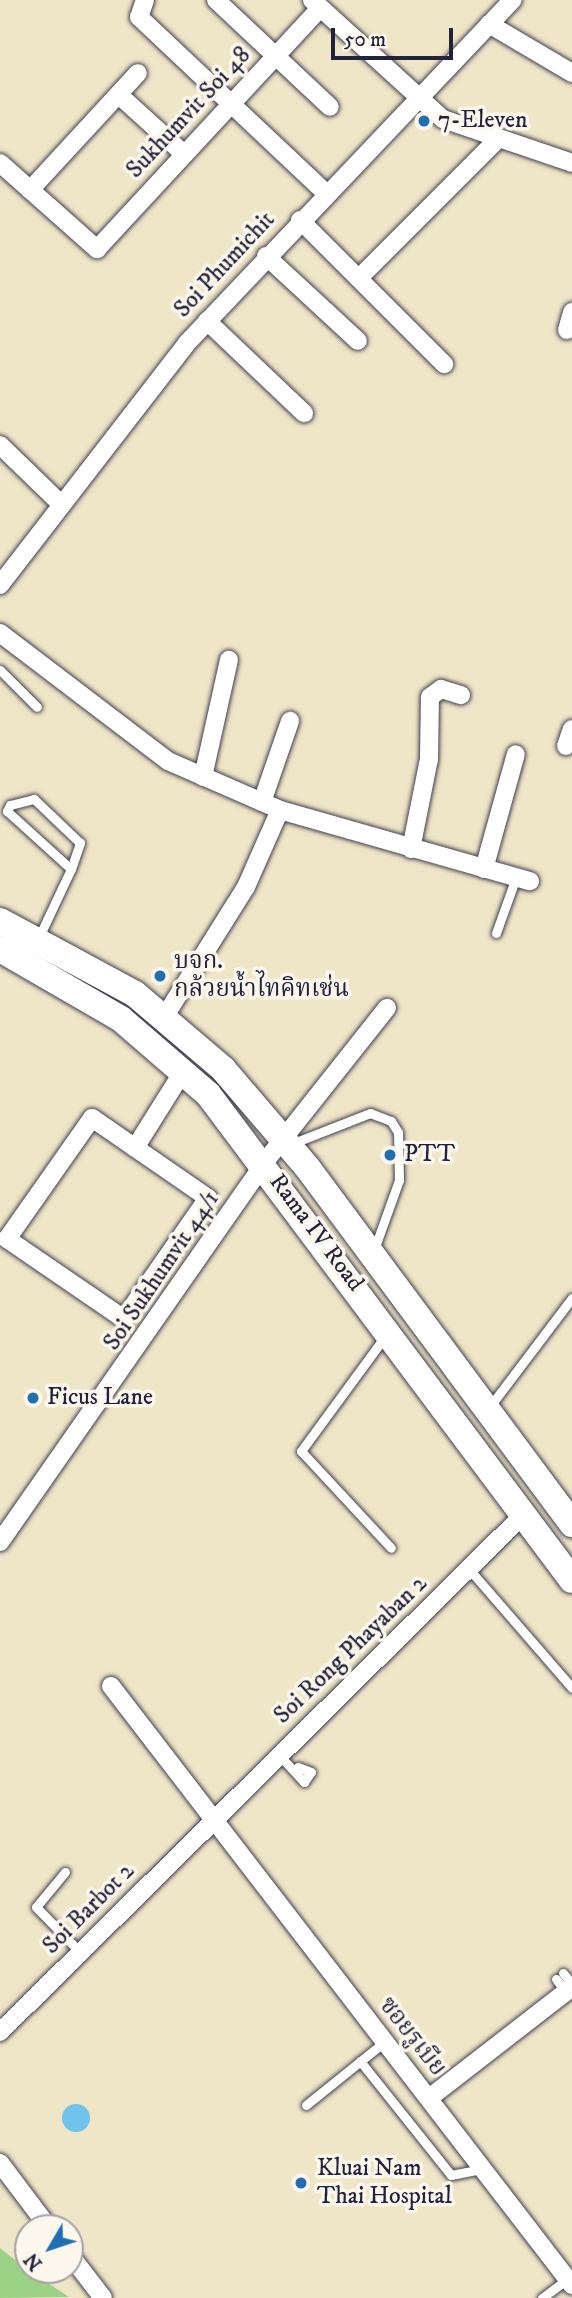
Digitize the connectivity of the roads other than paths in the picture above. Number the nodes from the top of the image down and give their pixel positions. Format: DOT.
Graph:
graph roads {
  1 [pos="145,0"];
  2 [pos="216,0"];
  3 [pos="512,0"];
  4 [pos="316,4"];
  5 [pos="489,24"];
  6 [pos="275,56"];
  7 [pos="572,73"];
  8 [pos="138,74"];
  9 [pos="119,95"];
  10 [pos="418,97"];
  11 [pos="230,104"];
  12 [pos="330,107"];
  13 [pos="496,141"];
  14 [pos="184,154"];
  15 [pos="0,163"];
  16 [pos="572,163"];
  17 [pos="30,190"];
  18 [pos="325,192"];
  19 [pos="300,220"];
  20 [pos="266,257"];
  21 [pos="360,277"];
  22 [pos="572,313"];
  23 [pos="207,321"];
  24 [pos="567,330"];
  25 [pos="358,341"];
  26 [pos="443,364"];
  27 [pos="303,413"];
  28 [pos="0,445"];
  29 [pos="62,505"];
  30 [pos="0,584"];
  31 [pos="0,633"];
  32 [pos="229,660"];
  33 [pos="0,670"];
  34 [pos="461,695"];
  35 [pos="37,706"];
  36 [pos="290,721"];
  37 [pos="516,754"];
  38 [pos="204,777"];
  39 [pos="262,802"];
  40 [pos="280,810"];
  41 [pos="411,849"];
  42 [pos="71,869"];
  43 [pos="484,869"];
  44 [pos="523,879"];
  45 [pos="0,920"];
  46 [pos="496,933"];
  47 [pos="38,939"];
  48 [pos="0,948"];
  49 [pos="387,1008"];
  50 [pos="165,1016"];
  51 [pos="184,1070"];
  52 [pos="287,1141"];
  53 [pos="135,1148"];
  54 [pos="264,1163"];
  55 [pos="376,1258"];
  56 [pos="572,1298"];
  57 [pos="389,1331"];
  58 [pos="487,1410"];
  59 [pos="523,1515"];
  60 [pos="572,1524"];
  61 [pos="0,1542"];
  62 [pos="391,1548"];
  63 [pos="469,1569"];
  64 [pos="572,1580"];
  65 [pos="111,1686"];
  66 [pos="572,1688"];
  67 [pos="306,1760"];
  68 [pos="289,1763"];
  69 [pos="212,1821"];
  70 [pos="65,1872"];
  71 [pos="80,1952"];
  72 [pos="566,1983"];
  73 [pos="0,2032"];
  74 [pos="384,2042"];
  75 [pos="360,2061"];
  76 [pos="429,2098"];
  77 [pos="306,2105"];
  78 [pos="0,2163"];
  79 [pos="483,2169"];
  80 [pos="38,2214"];
  81 [pos="84,2273"];
  82 [pos="570,2282"];
  83 [pos="103,2298"];
  84 [pos="542,2298"];
  1 -- 11 [label="street"];
  2 -- 6 [label="street"];
  3 -- 5 [label="street, Soi Phumichit"];
  4 -- 6 [label="street, Sukhumvit Soi 48"];
  4 -- 10 [label="street"];
  5 -- 7 [label="street"];
  5 -- 10 [label="street, Soi Phumichit"];
  6 -- 11 [label="street, Sukhumvit Soi 48"];
  6 -- 12 [label="street"];
  8 -- 9 [label="street"];
  9 -- 14 [label="street"];
  9 -- 17 [label="street"];
  10 -- 13 [label="street"];
  10 -- 18 [label="street, Soi Phumichit"];
  11 -- 14 [label="street, Sukhumvit Soi 48"];
  11 -- 18 [label="street"];
  13 -- 16 [label="street"];
  13 -- 21 [label="street"];
  14 -- 17 [label="street, Sukhumvit Soi 48"];
  15 -- 17 [label="street"];
  18 -- 19 [label="street, Soi Phumichit"];
  19 -- 20 [label="street, Soi Phumichit"];
  19 -- 21 [label="street"];
  20 -- 23 [label="street, Soi Phumichit"];
  20 -- 25 [label="street"];
  21 -- 26 [label="street"];
  22 -- 24 [label="street"];
  23 -- 27 [label="street"];
  23 -- 29 [label="street, Soi Phumichit"];
  28 -- 29 [label="street"];
  29 -- 30 [label="street, Soi Phumichit"];
  31 -- 38 [label="street"];
  32 -- 38 [label="street"];
  33 -- 35 [label="lane"];
  34 -- 41 [label="street"];
  36 -- 39 [label="street"];
  37 -- 43 [label="street"];
  38 -- 39 [label="street"];
  39 -- 40 [label="street"];
  40 -- 41 [label="street"];
  40 -- 50 [label="street"];
  41 -- 43 [label="street"];
  42 -- 42 [label="lane"];
  42 -- 47 [label="lane"];
  43 -- 44 [label="street"];
  44 -- 46 [label="lane"];
  45 -- 47 [label="main road, Rama IV Road"];
  47 -- 50 [label="main road, Rama IV Road"];
  48 -- 51 [label="main road, Rama IV Road"];
  49 -- 52 [label="street, Soi Sukhumvit 44/1"];
  50 -- 52 [label="main road, Rama IV Road"];
  51 -- 53 [label="street"];
  51 -- 54 [label="main road, Rama IV Road"];
  52 -- 54 [label="street, Soi Sukhumvit 44/1"];
  52 -- 55 [label="main road, Rama IV Road"];
  52 -- 55 [label="lane"];
  53 -- 53 [label="street"];
  54 -- 57 [label="main road, Rama IV Road"];
  54 -- 61 [label="street, Soi Sukhumvit 44/1"];
  55 -- 58 [label="main road, Rama IV Road"];
  56 -- 58 [label="lane"];
  57 -- 59 [label="main road, Rama IV Road"];
  57 -- 62 [label="lane"];
  58 -- 60 [label="main road, Rama IV Road"];
  59 -- 63 [label="street, Soi Rong Phayaban 2"];
  59 -- 64 [label="main road, Rama IV Road"];
  63 -- 66 [label="lane"];
  63 -- 68 [label="street, Soi Rong Phayaban 2"];
  65 -- 69 [label="street, ซอยรูเบีย"];
  67 -- 68 [label="lane"];
  68 -- 69 [label="street, Soi Rong Phayaban 2"];
  69 -- 71 [label="street, Soi Barbot 2"];
  69 -- 74 [label="street, ซอยรูเบีย"];
  70 -- 71 [label="lane"];
  71 -- 73 [label="street, Soi Barbot 2"];
  72 -- 76 [label="street"];
  74 -- 75 [label="lane"];
  74 -- 76 [label="street, ซอยรูเบีย"];
  75 -- 77 [label="lane"];
  75 -- 79 [label="lane"];
  76 -- 79 [label="street, ซอยรูเบีย"];
  78 -- 80 [label="street"];
  79 -- 82 [label="street, ซอยรูเบีย"];
  81 -- 83 [label="street"];
  82 -- 84 [label="lane"];
}
